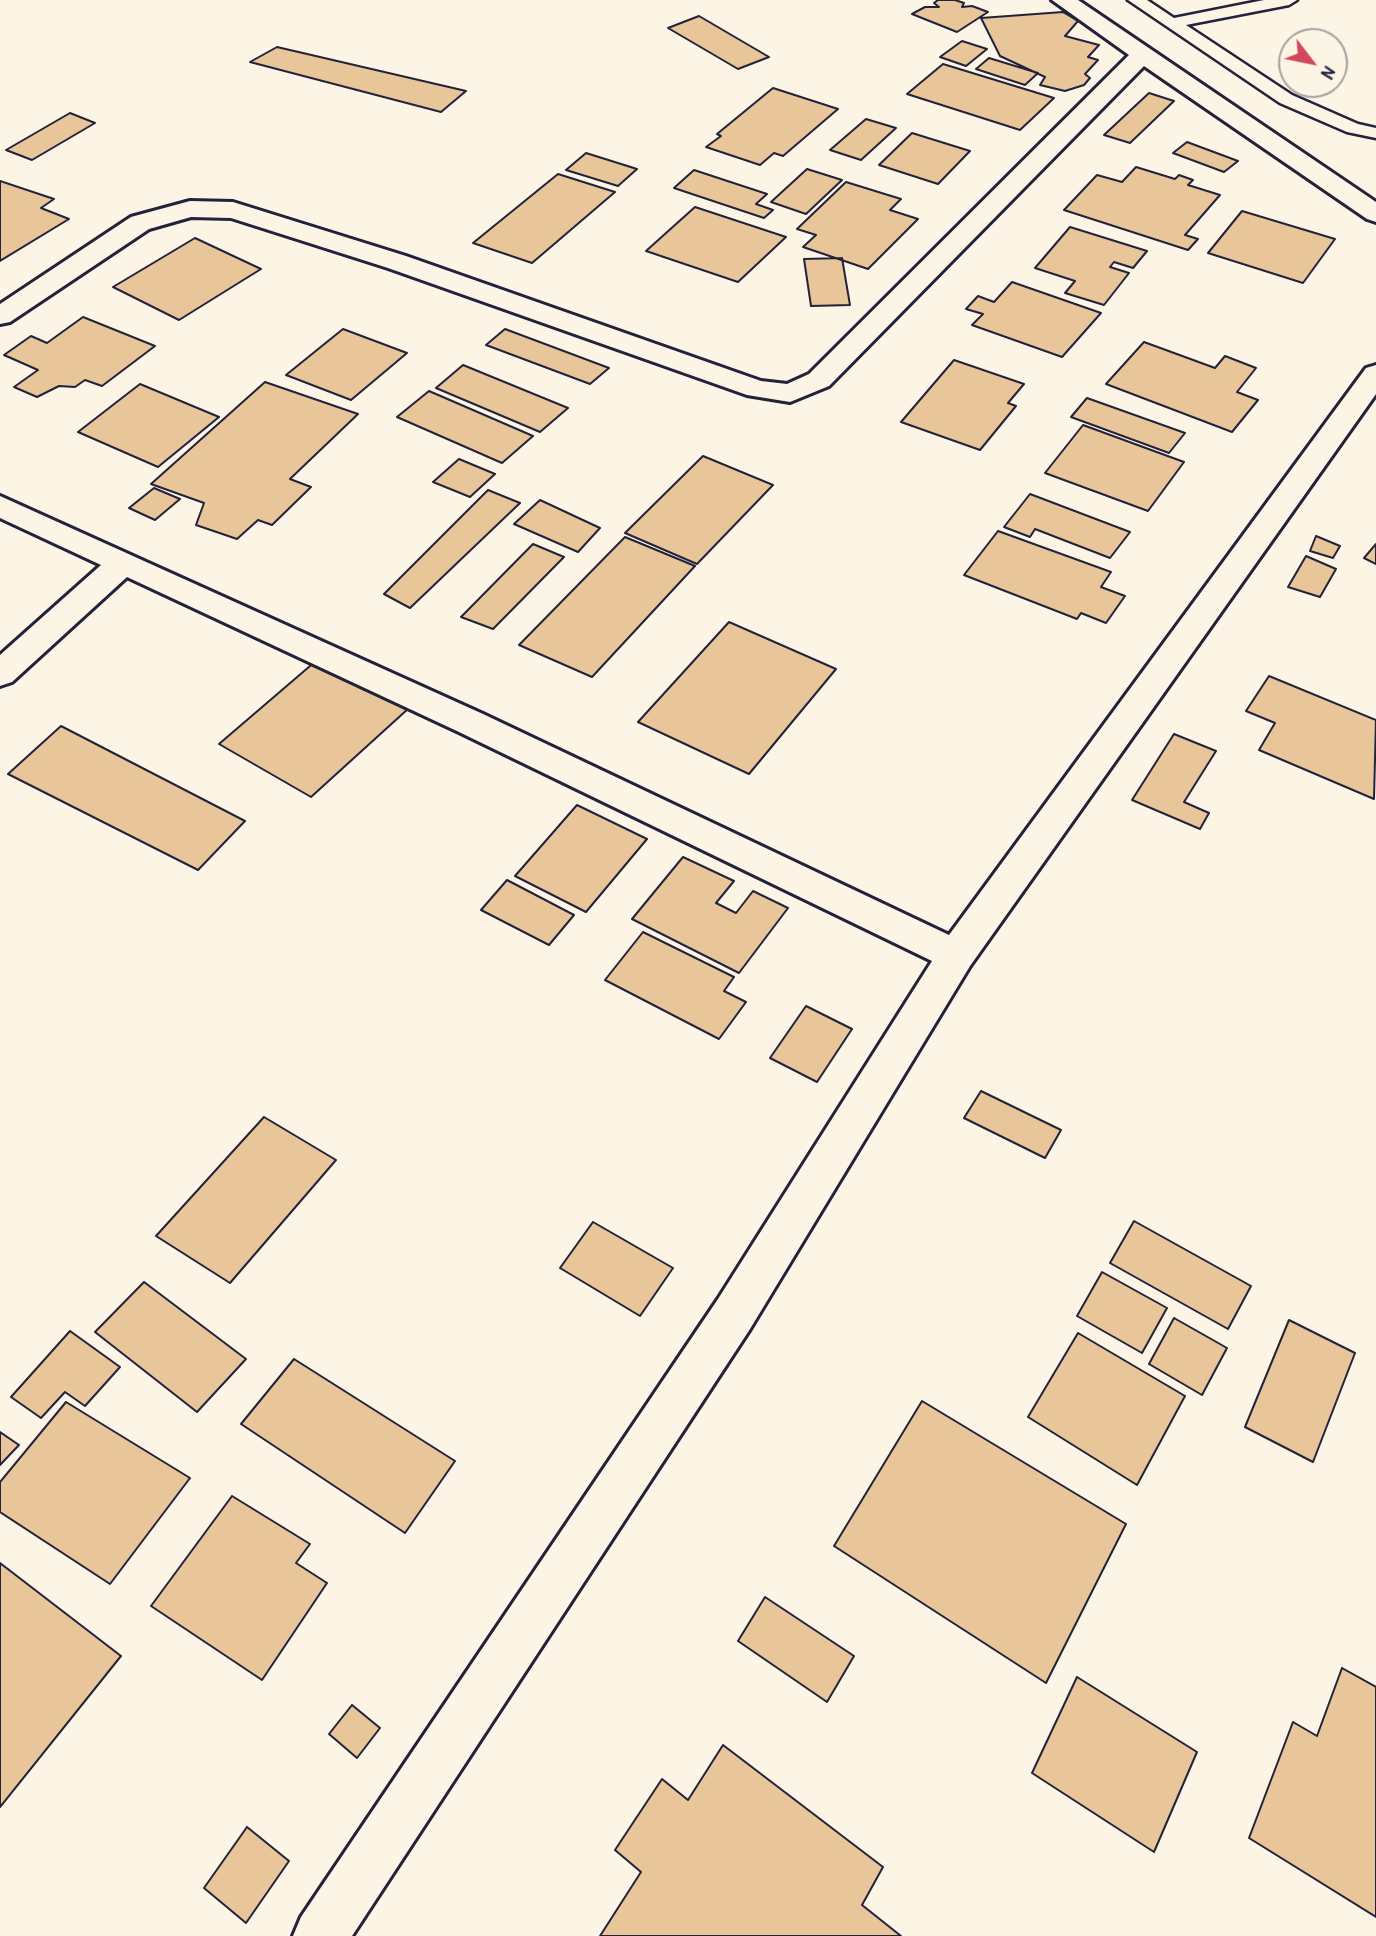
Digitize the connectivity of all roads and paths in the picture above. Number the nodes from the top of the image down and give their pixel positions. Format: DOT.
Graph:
graph roads {
  1 [pos="1063,0"];
  2 [pos="1136,0"];
  3 [pos="1289,0"];
  4 [pos="1172,23"];
  5 [pos="1143,54"];
  6 [pos="1376,133"];
  7 [pos="1376,214"];
  8 [pos="0,316"];
  9 [pos="1376,373"];
  10 [pos="0,506"];
  11 [pos="123,563"];
  12 [pos="0,674"];
  13 [pos="956,955"];
  14 [pos="320,1936"];
  1 -- 5 [label="street"];
  2 -- 4 [label="lane"];
  3 -- 4 [label="lane"];
  4 -- 6 [label="lane"];
  5 -- 7 [label="street"];
  5 -- 8 [label="street"];
  9 -- 13 [label="street"];
  10 -- 11 [label="street"];
  11 -- 12 [label="street"];
  11 -- 13 [label="street"];
  13 -- 14 [label="street"];
}
